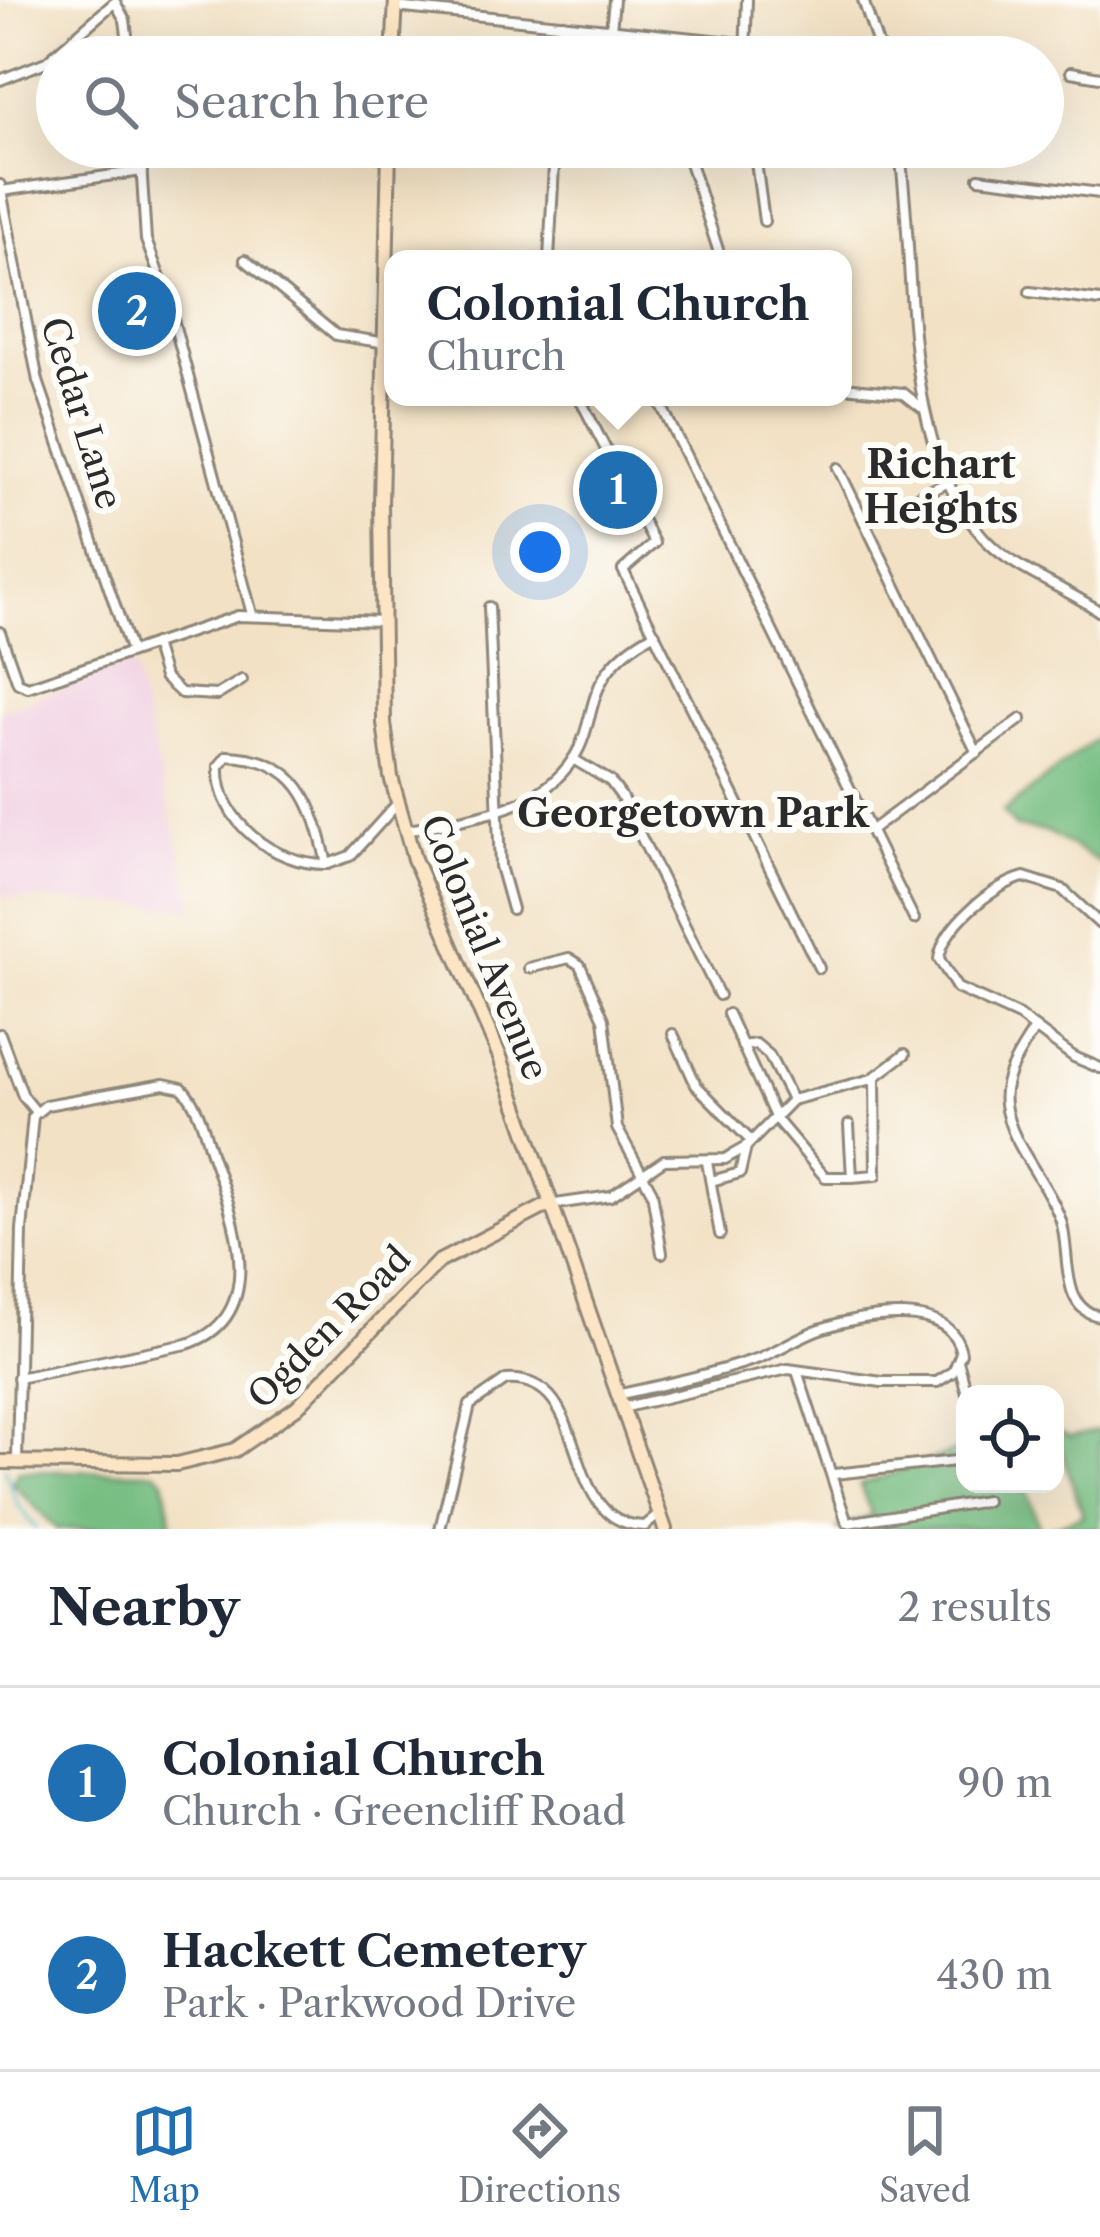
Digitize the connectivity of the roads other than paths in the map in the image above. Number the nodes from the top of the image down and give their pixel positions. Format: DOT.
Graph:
graph roads {
  1 [pos="614,0"];
  2 [pos="747,0"];
  3 [pos="863,0"];
  4 [pos="115,2"];
  5 [pos="396,3"];
  6 [pos="563,24"];
  7 [pos="611,29"];
  8 [pos="654,34"];
  9 [pos="76,36"];
  10 [pos="127,36"];
  11 [pos="394,36"];
  12 [pos="562,36"];
  13 [pos="674,36"];
  14 [pos="743,36"];
  15 [pos="875,36"];
  16 [pos="36,66"];
  17 [pos="1071,72"];
  18 [pos="1100,77"];
  19 [pos="0,80"];
  20 [pos="142,168"];
  21 [pos="389,168"];
  22 [pos="554,168"];
  23 [pos="693,168"];
  24 [pos="757,168"];
  25 [pos="901,168"];
  26 [pos="142,171"];
  27 [pos="980,178"];
  28 [pos="0,189"];
  29 [pos="1100,193"];
  30 [pos="764,221"];
  31 [pos="388,250"];
  32 [pos="549,250"];
  33 [pos="718,250"];
  34 [pos="245,260"];
  35 [pos="1030,292"];
  36 [pos="1100,301"];
  37 [pos="384,344"];
  38 [pos="852,388"];
  39 [pos="386,406"];
  40 [pos="584,406"];
  41 [pos="662,406"];
  42 [pos="922,408"];
  43 [pos="838,468"];
  44 [pos="951,482"];
  45 [pos="864,520"];
  46 [pos="489,607"];
  47 [pos="1100,612"];
  48 [pos="252,614"];
  49 [pos="382,621"];
  50 [pos="0,632"];
  51 [pos="655,633"];
  52 [pos="154,644"];
  53 [pos="130,652"];
  54 [pos="242,680"];
  55 [pos="1021,719"];
  56 [pos="977,753"];
  57 [pos="573,759"];
  58 [pos="397,804"];
  59 [pos="499,808"];
  60 [pos="873,829"];
  61 [pos="405,831"];
  62 [pos="327,864"];
  63 [pos="512,909"];
  64 [pos="914,919"];
  65 [pos="1100,924"];
  66 [pos="529,968"];
  67 [pos="819,968"];
  68 [pos="719,994"];
  69 [pos="728,1014"];
  70 [pos="1036,1028"];
  71 [pos="0,1034"];
  72 [pos="673,1034"];
  73 [pos="742,1046"];
  74 [pos="905,1054"];
  75 [pos="1100,1068"];
  76 [pos="874,1078"];
  77 [pos="791,1100"];
  78 [pos="36,1112"];
  79 [pos="773,1113"];
  80 [pos="849,1125"];
  81 [pos="749,1144"];
  82 [pos="707,1162"];
  83 [pos="645,1171"];
  84 [pos="853,1177"];
  85 [pos="711,1181"];
  86 [pos="548,1205"];
  87 [pos="720,1234"];
  88 [pos="662,1253"];
  89 [pos="1100,1316"];
  90 [pos="958,1364"];
  91 [pos="797,1371"];
  92 [pos="18,1378"];
  93 [pos="937,1382"];
  94 [pos="964,1385"];
  95 [pos="956,1389"];
  96 [pos="624,1400"];
  97 [pos="956,1461"];
  98 [pos="0,1462"];
  99 [pos="17,1462"];
  100 [pos="834,1474"];
  101 [pos="986,1501"];
  102 [pos="661,1513"];
  103 [pos="440,1529"];
  104 [pos="665,1529"];
  1 -- 7 [label="street"];
  2 -- 14 [label="street"];
  3 -- 15 [label="street"];
  4 -- 9 [label="street"];
  4 -- 10 [label="street"];
  5 -- 6 [label="street"];
  5 -- 11 [label="main road"];
  6 -- 7 [label="street"];
  6 -- 12 [label="street"];
  7 -- 8 [label="street"];
  8 -- 13 [label="street"];
  16 -- 19 [label="street"];
  17 -- 18 [label="street"];
  20 -- 26 [label="street"];
  21 -- 31 [label="main road, Colonial Avenue"];
  22 -- 32 [label="street"];
  23 -- 33 [label="street"];
  24 -- 30 [label="street"];
  25 -- 42 [label="street"];
  26 -- 28 [label="street"];
  26 -- 48 [label="street"];
  27 -- 29 [label="street"];
  28 -- 53 [label="street, Cedar Lane"];
  34 -- 37 [label="street"];
  35 -- 36 [label="street"];
  38 -- 42 [label="street"];
  39 -- 49 [label="main road, Colonial Avenue"];
  40 -- 51 [label="street"];
  41 -- 60 [label="street"];
  42 -- 44 [label="street"];
  43 -- 45 [label="street"];
  44 -- 45 [label="street"];
  44 -- 47 [label="street"];
  45 -- 56 [label="street"];
  46 -- 59 [label="street"];
  48 -- 49 [label="street"];
  48 -- 52 [label="street"];
  49 -- 58 [label="main road, Colonial Avenue"];
  50 -- 53 [label="street"];
  51 -- 57 [label="street"];
  51 -- 67 [label="street"];
  52 -- 53 [label="street"];
  52 -- 54 [label="street"];
  55 -- 56 [label="street"];
  56 -- 60 [label="street"];
  57 -- 59 [label="street"];
  57 -- 68 [label="street"];
  58 -- 61 [label="main road, Colonial Avenue"];
  58 -- 62 [label="street"];
  59 -- 61 [label="street"];
  59 -- 63 [label="street"];
  60 -- 64 [label="street"];
  61 -- 86 [label="main road, Colonial Avenue"];
  62 -- 62 [label="street"];
  65 -- 70 [label="street"];
  66 -- 83 [label="street"];
  69 -- 73 [label="street"];
  70 -- 75 [label="street"];
  70 -- 89 [label="street"];
  71 -- 78 [label="street"];
  72 -- 81 [label="street"];
  73 -- 77 [label="street"];
  73 -- 79 [label="street"];
  74 -- 76 [label="street"];
  76 -- 77 [label="street"];
  76 -- 84 [label="street"];
  77 -- 79 [label="street"];
  78 -- 92 [label="street"];
  78 -- 92 [label="street"];
  79 -- 81 [label="street"];
  79 -- 84 [label="street"];
  80 -- 84 [label="street"];
  81 -- 82 [label="street"];
  81 -- 85 [label="street"];
  82 -- 83 [label="street"];
  82 -- 85 [label="street"];
  83 -- 86 [label="street"];
  83 -- 88 [label="street"];
  85 -- 87 [label="street"];
  86 -- 96 [label="main road, Colonial Avenue"];
  86 -- 99 [label="main road, Ogden Road"];
  90 -- 93 [label="street"];
  90 -- 94 [label="street"];
  90 -- 96 [label="street"];
  91 -- 93 [label="street"];
  91 -- 96 [label="street"];
  91 -- 100 [label="street"];
  92 -- 99 [label="street"];
  93 -- 95 [label="street"];
  96 -- 102 [label="main road, Colonial Avenue"];
  97 -- 100 [label="street"];
  98 -- 99 [label="main road, Ogden Road"];
  100 -- 101 [label="street"];
  102 -- 103 [label="street"];
  102 -- 104 [label="main road, Colonial Avenue"];
}
